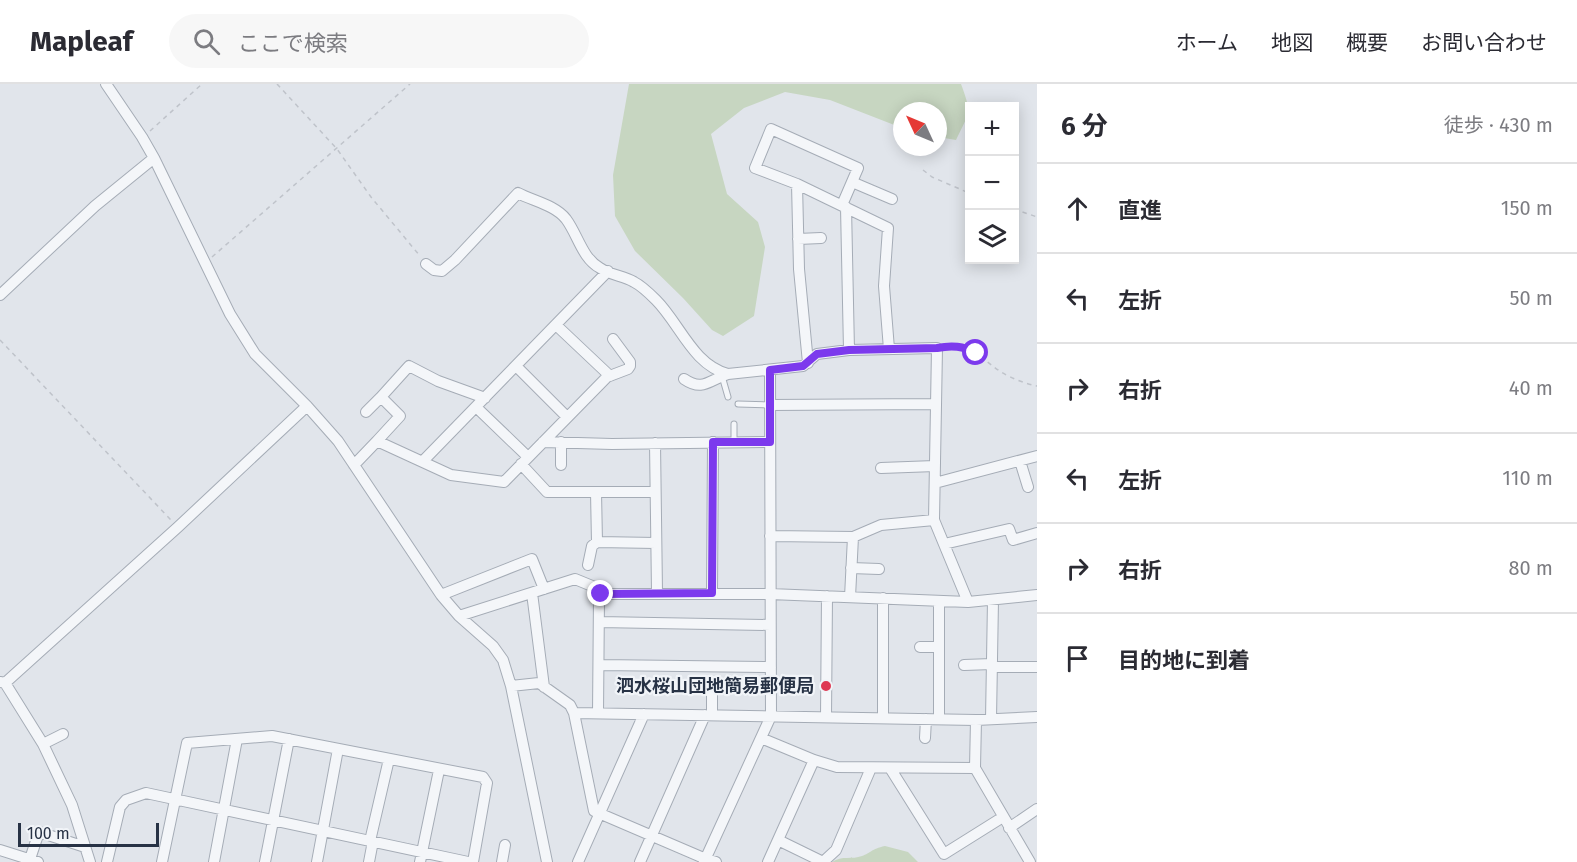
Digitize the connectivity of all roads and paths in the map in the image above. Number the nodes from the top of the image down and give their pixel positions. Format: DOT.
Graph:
graph roads {
  1 [pos="106,84"];
  2 [pos="202,84"];
  3 [pos="277,84"];
  4 [pos="410,84"];
  5 [pos="142,137"];
  6 [pos="337,149"];
  7 [pos="154,158"];
  8 [pos="923,170"];
  9 [pos="852,182"];
  10 [pos="797,184"];
  11 [pos="965,191"];
  12 [pos="892,199"];
  13 [pos="844,206"];
  14 [pos="1017,210"];
  15 [pos="1037,218"];
  16 [pos="821,238"];
  17 [pos="798,239"];
  18 [pos="206,263"];
  19 [pos="426,264"];
  20 [pos="608,272"];
  21 [pos="0,295"];
  22 [pos="556,325"];
  23 [pos="613,339"];
  24 [pos="0,340"];
  25 [pos="937,348"];
  26 [pos="889,349"];
  27 [pos="849,350"];
  28 [pos="808,363"];
  29 [pos="516,366"];
  30 [pos="770,370"];
  31 [pos="725,375"];
  32 [pos="610,376"];
  33 [pos="684,379"];
  34 [pos="1037,386"];
  35 [pos="381,397"];
  36 [pos="485,398"];
  37 [pos="728,398"];
  38 [pos="738,404"];
  39 [pos="935,404"];
  40 [pos="769,405"];
  41 [pos="308,406"];
  42 [pos="476,407"];
  43 [pos="366,412"];
  44 [pos="567,417"];
  45 [pos="734,424"];
  46 [pos="377,441"];
  47 [pos="543,442"];
  48 [pos="561,442"];
  49 [pos="655,442"];
  50 [pos="713,442"];
  51 [pos="734,442"];
  52 [pos="770,442"];
  53 [pos="1037,456"];
  54 [pos="524,460"];
  55 [pos="423,461"];
  56 [pos="1020,461"];
  57 [pos="354,465"];
  58 [pos="561,465"];
  59 [pos="935,466"];
  60 [pos="881,468"];
  61 [pos="935,483"];
  62 [pos="1028,487"];
  63 [pos="596,492"];
  64 [pos="655,492"];
  65 [pos="934,520"];
  66 [pos="178,527"];
  67 [pos="1037,533"];
  68 [pos="770,536"];
  69 [pos="853,537"];
  70 [pos="597,542"];
  71 [pos="656,543"];
  72 [pos="944,544"];
  73 [pos="588,565"];
  74 [pos="851,568"];
  75 [pos="879,568"];
  76 [pos="544,589"];
  77 [pos="532,592"];
  78 [pos="657,592"];
  79 [pos="712,593"];
  80 [pos="601,594"];
  81 [pos="770,594"];
  82 [pos="441,595"];
  83 [pos="1037,595"];
  84 [pos="827,596"];
  85 [pos="850,597"];
  86 [pos="883,598"];
  87 [pos="993,600"];
  88 [pos="939,601"];
  89 [pos="968,602"];
  90 [pos="459,616"];
  91 [pos="599,622"];
  92 [pos="770,625"];
  93 [pos="920,647"];
  94 [pos="939,647"];
  95 [pos="599,665"];
  96 [pos="964,665"];
  97 [pos="991,666"];
  98 [pos="771,667"];
  99 [pos="1037,667"];
  100 [pos="3,682"];
  101 [pos="511,686"];
  102 [pos="544,687"];
  103 [pos="712,692"];
  104 [pos="598,713"];
  105 [pos="574,714"];
  106 [pos="644,714"];
  107 [pos="709,715"];
  108 [pos="771,716"];
  109 [pos="826,717"];
  110 [pos="1037,717"];
  111 [pos="883,718"];
  112 [pos="926,719"];
  113 [pos="939,719"];
  114 [pos="991,719"];
  115 [pos="976,720"];
  116 [pos="63,734"];
  117 [pos="761,738"];
  118 [pos="925,738"];
  119 [pos="237,739"];
  120 [pos="289,739"];
  121 [pos="43,744"];
  122 [pos="338,749"];
  123 [pos="389,759"];
  124 [pos="814,760"];
  125 [pos="871,768"];
  126 [pos="890,768"];
  127 [pos="975,768"];
  128 [pos="440,770"];
  129 [pos="174,798"];
  130 [pos="225,809"];
  131 [pos="1037,809"];
  132 [pos="600,814"];
  133 [pos="1003,817"];
  134 [pos="273,819"];
  135 [pos="1009,828"];
  136 [pos="323,830"];
  137 [pos="651,836"];
  138 [pos="778,840"];
  139 [pos="371,841"];
  140 [pos="505,845"];
  141 [pos="85,847"];
  142 [pos="0,850"];
  143 [pos="421,857"];
  144 [pos="34,861"];
  145 [pos="709,861"];
  146 [pos="90,862"];
  147 [pos="107,862"];
  148 [pos="162,862"];
  149 [pos="214,862"];
  150 [pos="265,862"];
  151 [pos="317,862"];
  152 [pos="369,862"];
  153 [pos="468,862"];
  154 [pos="472,862"];
  155 [pos="502,862"];
  156 [pos="547,862"];
  157 [pos="578,862"];
  158 [pos="640,862"];
  159 [pos="768,862"];
  160 [pos="1030,862"];
  1 -- 5 [label="street"];
  2 -- 5 [label="path"];
  3 -- 6 [label="path"];
  4 -- 6 [label="path"];
  5 -- 7 [label="street"];
  6 -- 18 [label="path"];
  6 -- 19 [label="path"];
  7 -- 18 [label="street"];
  7 -- 21 [label="street"];
  8 -- 11 [label="path"];
  9 -- 10 [label="street"];
  9 -- 12 [label="street"];
  9 -- 13 [label="street"];
  10 -- 13 [label="street"];
  10 -- 17 [label="street"];
  13 -- 26 [label="street"];
  13 -- 27 [label="street"];
  14 -- 15 [label="path"];
  16 -- 17 [label="street"];
  17 -- 28 [label="street"];
  18 -- 41 [label="street"];
  19 -- 20 [label="street"];
  20 -- 22 [label="street"];
  20 -- 31 [label="street"];
  22 -- 29 [label="street"];
  22 -- 32 [label="street"];
  23 -- 32 [label="street"];
  24 -- 66 [label="path"];
  25 -- 26 [label="street"];
  25 -- 34 [label="path"];
  25 -- 39 [label="street"];
  26 -- 27 [label="street"];
  27 -- 28 [label="street"];
  28 -- 30 [label="street"];
  29 -- 36 [label="street"];
  29 -- 44 [label="street"];
  30 -- 31 [label="street"];
  30 -- 40 [label="street"];
  31 -- 33 [label="street"];
  31 -- 37 [label="lane"];
  32 -- 44 [label="street"];
  35 -- 36 [label="street"];
  35 -- 43 [label="street"];
  35 -- 46 [label="street"];
  36 -- 42 [label="street"];
  38 -- 40 [label="lane"];
  39 -- 40 [label="street"];
  39 -- 59 [label="street"];
  40 -- 52 [label="street"];
  41 -- 57 [label="street"];
  41 -- 66 [label="street"];
  42 -- 54 [label="street"];
  42 -- 55 [label="street"];
  44 -- 47 [label="street"];
  45 -- 51 [label="lane"];
  46 -- 55 [label="street"];
  46 -- 57 [label="street"];
  47 -- 48 [label="street"];
  47 -- 54 [label="street"];
  48 -- 49 [label="street"];
  48 -- 58 [label="street"];
  49 -- 50 [label="street"];
  49 -- 64 [label="street"];
  50 -- 51 [label="street"];
  50 -- 79 [label="street"];
  51 -- 52 [label="street"];
  52 -- 68 [label="street"];
  53 -- 56 [label="street"];
  54 -- 55 [label="street"];
  54 -- 63 [label="street"];
  56 -- 61 [label="street"];
  56 -- 62 [label="street"];
  57 -- 82 [label="street"];
  59 -- 60 [label="street"];
  59 -- 61 [label="street"];
  61 -- 65 [label="street"];
  63 -- 64 [label="street"];
  63 -- 70 [label="street"];
  64 -- 71 [label="street"];
  65 -- 69 [label="street"];
  65 -- 72 [label="street"];
  66 -- 100 [label="street"];
  67 -- 72 [label="street"];
  68 -- 69 [label="street"];
  68 -- 81 [label="street"];
  69 -- 74 [label="street"];
  70 -- 71 [label="street"];
  70 -- 73 [label="street"];
  71 -- 78 [label="street"];
  72 -- 89 [label="street"];
  74 -- 75 [label="street"];
  74 -- 85 [label="street"];
  76 -- 77 [label="street"];
  76 -- 80 [label="street"];
  76 -- 82 [label="street"];
  77 -- 90 [label="street"];
  77 -- 102 [label="street"];
  78 -- 79 [label="street"];
  78 -- 80 [label="street"];
  79 -- 81 [label="street"];
  80 -- 91 [label="street"];
  81 -- 84 [label="street"];
  81 -- 92 [label="street"];
  82 -- 90 [label="street"];
  83 -- 87 [label="street"];
  84 -- 85 [label="street"];
  84 -- 109 [label="street"];
  85 -- 86 [label="street"];
  86 -- 88 [label="street"];
  86 -- 111 [label="street"];
  87 -- 89 [label="street"];
  87 -- 97 [label="street"];
  88 -- 89 [label="street"];
  88 -- 94 [label="street"];
  90 -- 101 [label="street"];
  91 -- 92 [label="street"];
  91 -- 95 [label="street"];
  92 -- 98 [label="street"];
  93 -- 94 [label="street"];
  94 -- 113 [label="street"];
  95 -- 98 [label="street"];
  95 -- 104 [label="street"];
  96 -- 97 [label="street"];
  97 -- 99 [label="street"];
  97 -- 114 [label="street"];
  98 -- 108 [label="street"];
  100 -- 121 [label="street"];
  101 -- 102 [label="street"];
  101 -- 156 [label="street"];
  102 -- 105 [label="street"];
  103 -- 107 [label="street"];
  104 -- 105 [label="street"];
  104 -- 106 [label="street"];
  105 -- 132 [label="street"];
  106 -- 107 [label="street"];
  106 -- 132 [label="street"];
  107 -- 108 [label="street"];
  107 -- 137 [label="street"];
  108 -- 109 [label="street"];
  108 -- 117 [label="street"];
  109 -- 111 [label="street"];
  110 -- 114 [label="street"];
  111 -- 112 [label="street"];
  112 -- 113 [label="street"];
  112 -- 118 [label="street"];
  113 -- 115 [label="street"];
  114 -- 115 [label="street"];
  115 -- 127 [label="street"];
  116 -- 121 [label="street"];
  117 -- 124 [label="street"];
  117 -- 145 [label="street"];
  119 -- 120 [label="street"];
  119 -- 129 [label="street"];
  119 -- 130 [label="street"];
  120 -- 122 [label="street"];
  120 -- 134 [label="street"];
  121 -- 141 [label="street"];
  122 -- 123 [label="street"];
  122 -- 136 [label="street"];
  123 -- 128 [label="street"];
  123 -- 139 [label="street"];
  124 -- 125 [label="street"];
  124 -- 138 [label="street"];
  125 -- 126 [label="street"];
  125 -- 138 [label="street"];
  126 -- 127 [label="street"];
  126 -- 133 [label="street"];
  127 -- 133 [label="street"];
  128 -- 143 [label="street"];
  128 -- 154 [label="street"];
  129 -- 130 [label="street"];
  129 -- 147 [label="street"];
  129 -- 148 [label="street"];
  130 -- 134 [label="street"];
  130 -- 149 [label="street"];
  131 -- 135 [label="street"];
  132 -- 137 [label="street"];
  132 -- 157 [label="street"];
  133 -- 135 [label="street"];
  134 -- 136 [label="street"];
  134 -- 150 [label="street"];
  135 -- 160 [label="street"];
  136 -- 139 [label="street"];
  136 -- 151 [label="street"];
  137 -- 145 [label="street"];
  137 -- 158 [label="street"];
  138 -- 159 [label="street"];
  139 -- 143 [label="street"];
  139 -- 152 [label="street"];
  140 -- 155 [label="street"];
  141 -- 144 [label="street"];
  141 -- 146 [label="street"];
  142 -- 144 [label="street"];
  143 -- 153 [label="street"];
}
